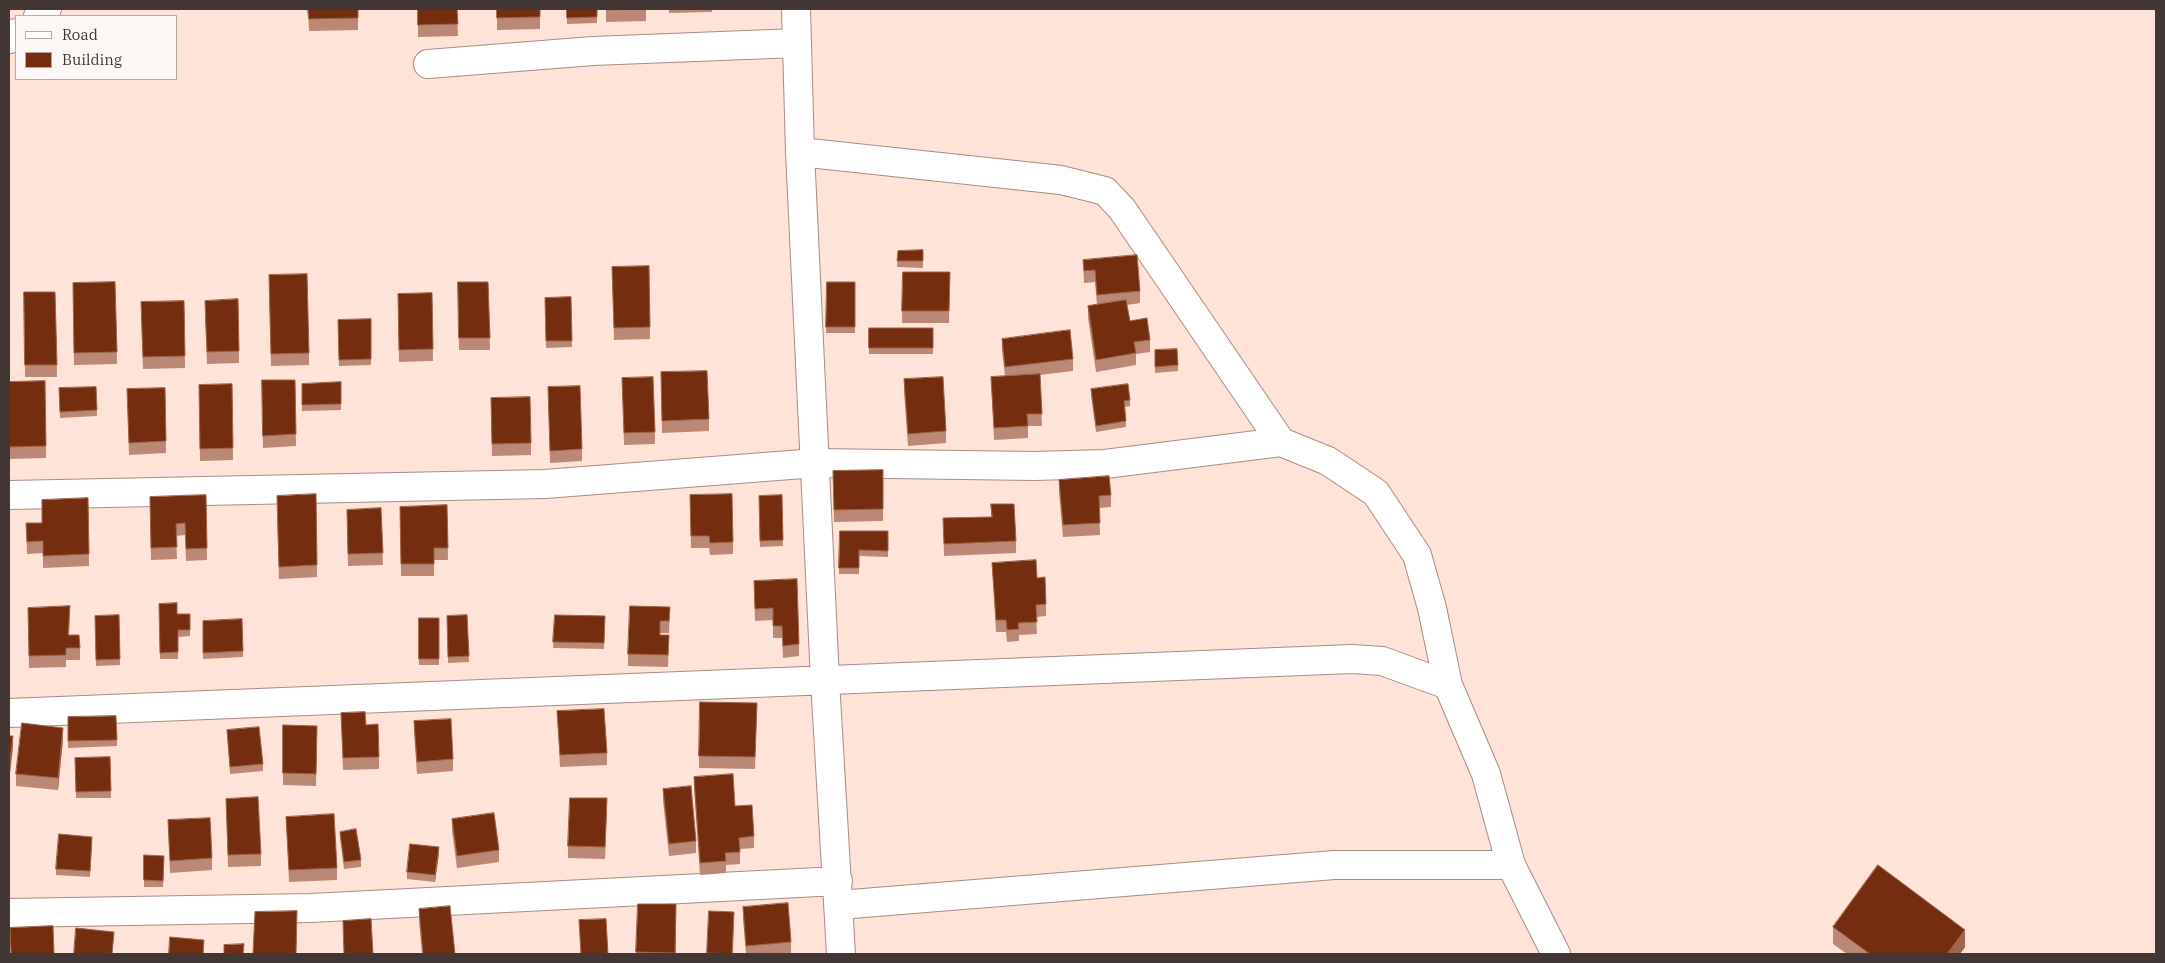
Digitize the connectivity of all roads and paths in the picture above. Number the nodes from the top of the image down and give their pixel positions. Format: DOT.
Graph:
graph roads {
  1 [pos="796,9"];
  2 [pos="797,43"];
  3 [pos="428,64"];
  4 [pos="800,152"];
  5 [pos="1281,442"];
  6 [pos="816,463"];
  7 [pos="9,495"];
  8 [pos="825,680"];
  9 [pos="1448,685"];
  10 [pos="9,713"];
  11 [pos="1511,865"];
  12 [pos="838,893"];
  13 [pos="9,913"];
  14 [pos="841,954"];
  15 [pos="1556,954"];
  1 -- 2 [label="street"];
  2 -- 3 [label="street"];
  2 -- 4 [label="street"];
  4 -- 5 [label="street"];
  4 -- 6 [label="street"];
  5 -- 6 [label="street"];
  5 -- 9 [label="street"];
  6 -- 7 [label="street"];
  6 -- 8 [label="street"];
  8 -- 9 [label="street"];
  8 -- 10 [label="street"];
  8 -- 12 [label="street"];
  9 -- 11 [label="street"];
  11 -- 12 [label="street"];
  11 -- 15 [label="street"];
  12 -- 13 [label="street"];
  12 -- 14 [label="street"];
}
